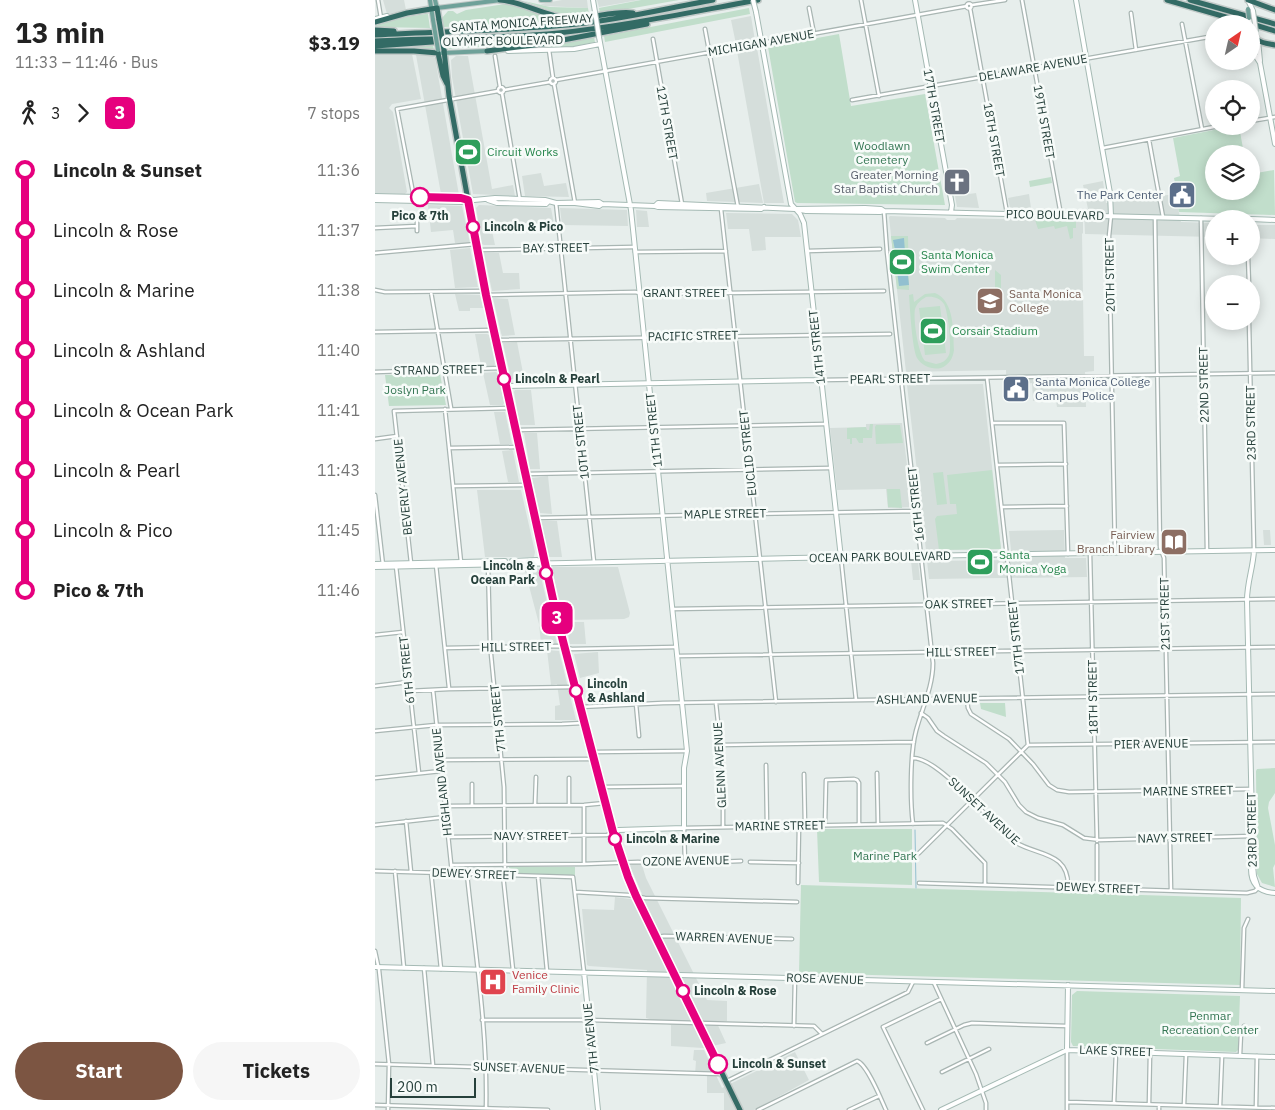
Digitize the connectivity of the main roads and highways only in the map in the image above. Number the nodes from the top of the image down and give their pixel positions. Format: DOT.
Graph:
graph roads {
  1 [pos="430,0"];
  2 [pos="435,0"];
  3 [pos="500,0"];
  4 [pos="541,0"];
  5 [pos="550,0"];
  6 [pos="713,0"];
  7 [pos="758,0"];
  8 [pos="1167,0"];
  9 [pos="1190,0"];
  10 [pos="1248,0"];
  11 [pos="485,1"];
  12 [pos="437,8"];
  13 [pos="431,9"];
  14 [pos="1275,10"];
  15 [pos="637,14"];
  16 [pos="1210,15"];
  17 [pos="1250,15"];
  18 [pos="662,18"];
  19 [pos="375,21"];
  20 [pos="1275,24"];
  21 [pos="375,30"];
  22 [pos="1260,30"];
  23 [pos="1275,31"];
  24 [pos="405,33"];
  25 [pos="375,35"];
  26 [pos="1260,35"];
  27 [pos="484,36"];
  28 [pos="375,40"];
  29 [pos="1275,45"];
  30 [pos="375,46"];
  31 [pos="375,51"];
  32 [pos="438,51"];
  33 [pos="445,51"];
  34 [pos="487,51"];
  35 [pos="447,84"];
  36 [pos="740,1110"];
  1 -- 13 [label="main road"];
  2 -- 12 [label="main road"];
  3 -- 11 [label="main road"];
  3 -- 15 [label="highway"];
  4 -- 5 [label="main road"];
  6 -- 15 [label="highway, SANTA MONICA FREEWAY"];
  7 -- 18 [label="highway, SANTA MONICA FREEWAY"];
  8 -- 16 [label="highway"];
  9 -- 20 [label="highway"];
  10 -- 14 [label="highway"];
  10 -- 17 [label="main road, bridge"];
  11 -- 12 [label="main road"];
  12 -- 13 [label="highway"];
  12 -- 33 [label="highway, bridge"];
  13 -- 19 [label="highway"];
  13 -- 32 [label="main road, bridge"];
  15 -- 24 [label="highway, SANTA MONICA FREEWAY"];
  18 -- 27 [label="highway, SANTA MONICA FREEWAY"];
  18 -- 34 [label="highway"];
  21 -- 24 [label="highway"];
  22 -- 23 [label="highway"];
  24 -- 25 [label="highway, SANTA MONICA FREEWAY"];
  26 -- 29 [label="highway"];
  27 -- 28 [label="highway, SANTA MONICA FREEWAY"];
  27 -- 30 [label="highway"];
  31 -- 32 [label="highway, OLYMPIC BOULEVARD"];
  32 -- 33 [label="main road, OLYMPIC BOULEVARD"];
  32 -- 35 [label="highway"];
  33 -- 34 [label="main road, OLYMPIC BOULEVARD"];
  33 -- 35 [label="highway"];
  35 -- 36 [label="highway"];
}
